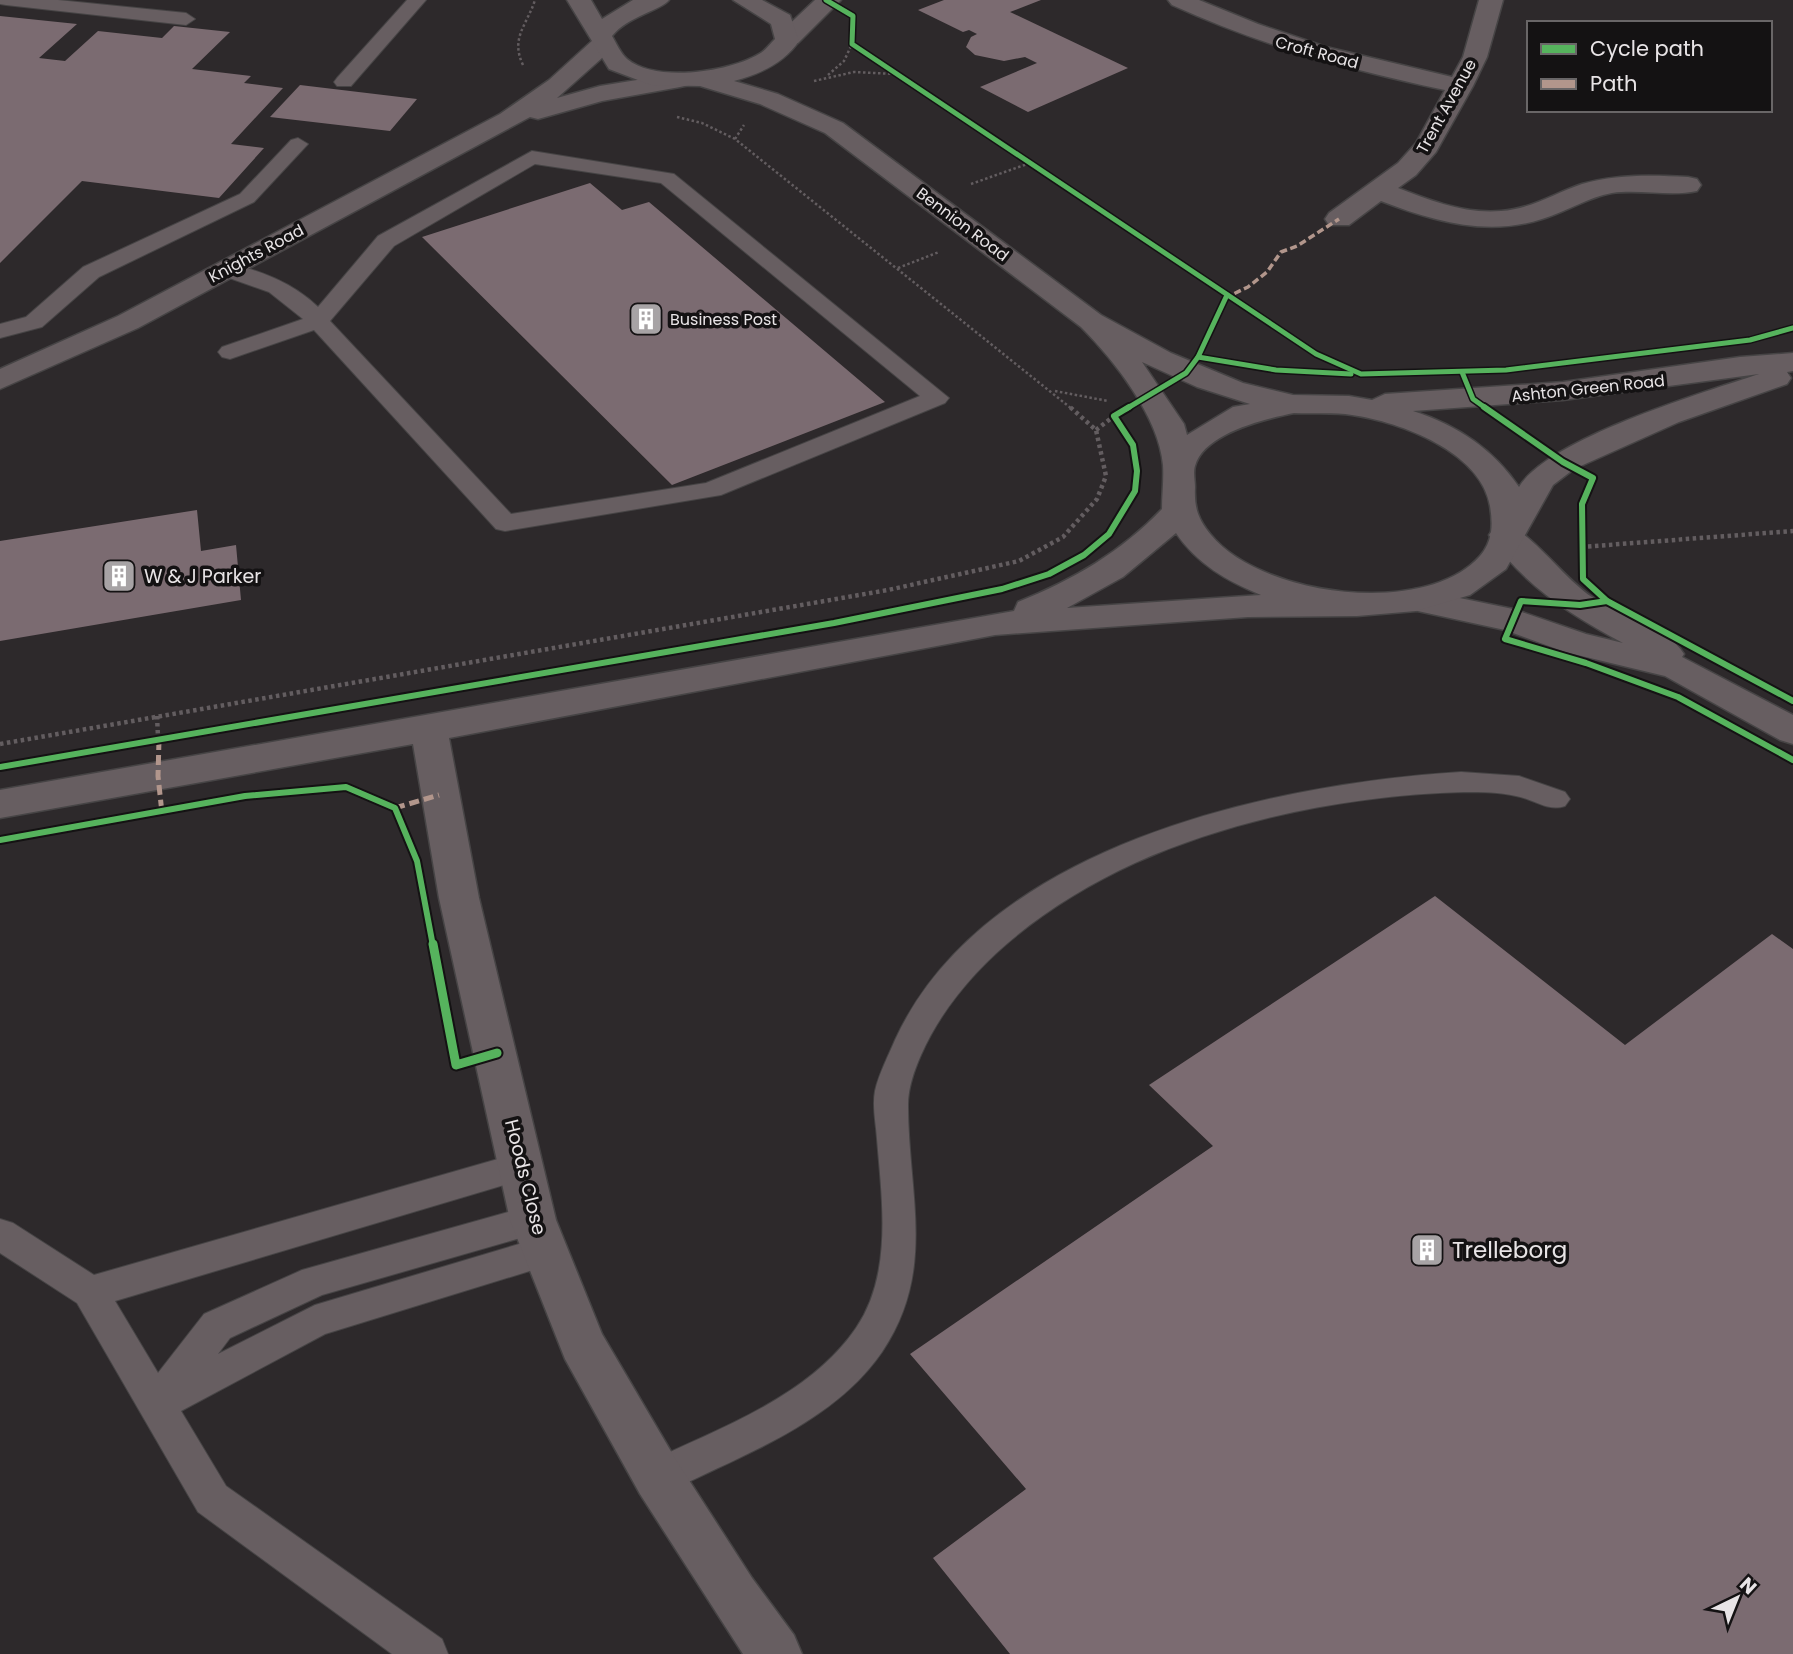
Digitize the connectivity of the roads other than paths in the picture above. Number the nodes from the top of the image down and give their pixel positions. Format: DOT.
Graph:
graph roads {
  1 [pos="5,0"];
  2 [pos="417,0"];
  3 [pos="579,0"];
  4 [pos="657,0"];
  5 [pos="745,0"];
  6 [pos="829,0"];
  7 [pos="1180,0"];
  8 [pos="1491,0"];
  9 [pos="186,19"];
  10 [pos="601,40"];
  11 [pos="791,62"];
  12 [pos="691,80"];
  13 [pos="344,82"];
  14 [pos="1461,86"];
  15 [pos="509,119"];
  16 [pos="834,128"];
  17 [pos="298,144"];
  18 [pos="1688,185"];
  19 [pos="1381,191"];
  20 [pos="1339,219"];
  21 [pos="226,268"];
  22 [pos="318,321"];
  23 [pos="1091,321"];
  24 [pos="0,331"];
  25 [pos="230,352"];
  26 [pos="1789,363"];
  27 [pos="0,380"];
  28 [pos="1294,404"];
  29 [pos="1349,405"];
  30 [pos="1179,464"];
  31 [pos="1178,510"];
  32 [pos="1508,532"];
  33 [pos="1416,600"];
  34 [pos="1357,605"];
  35 [pos="995,624"];
  36 [pos="1676,667"];
  37 [pos="429,729"];
  38 [pos="1793,732"];
  39 [pos="1555,799"];
  40 [pos="0,804"];
  41 [pos="522,1166"];
  42 [pos="0,1234"];
  43 [pos="540,1236"];
  44 [pos="90,1292"];
  45 [pos="156,1405"];
  46 [pos="658,1477"];
  47 [pos="427,1654"];
  48 [pos="775,1654"];
  1 -- 9 [label="lane"];
  2 -- 13 [label="lane"];
  3 -- 10 [label="street"];
  4 -- 10 [label="street"];
  5 -- 11 [label="street, Bennion Road"];
  6 -- 11 [label="street"];
  7 -- 14 [label="street, Croft Road"];
  8 -- 14 [label="street, Trent Avenue"];
  10 -- 12 [label="street"];
  10 -- 15 [label="street"];
  11 -- 12 [label="street"];
  11 -- 16 [label="street, Bennion Road"];
  12 -- 15 [label="street"];
  12 -- 16 [label="street, Bennion Road"];
  14 -- 19 [label="street, Trent Avenue"];
  15 -- 21 [label="street, Knights Road"];
  16 -- 23 [label="street, Bennion Road"];
  17 -- 24 [label="lane"];
  18 -- 19 [label="street"];
  19 -- 20 [label="street, Trent Avenue"];
  21 -- 22 [label="lane"];
  21 -- 27 [label="street, Knights Road"];
  22 -- 22 [label="lane"];
  22 -- 25 [label="lane"];
  23 -- 28 [label="street, Bennion Road"];
  23 -- 30 [label="street, Bennion Road"];
  26 -- 29 [label="street, Ashton Green Road"];
  26 -- 32 [label="street, Ashton Green Road"];
  28 -- 29 [label="street"];
  28 -- 30 [label="street"];
  29 -- 32 [label="street"];
  30 -- 31 [label="street, Bennion Road"];
  31 -- 34 [label="street"];
  31 -- 35 [label="street"];
  32 -- 33 [label="street, Ashton Green Road"];
  32 -- 36 [label="street"];
  33 -- 34 [label="street"];
  33 -- 36 [label="street"];
  34 -- 35 [label="street"];
  35 -- 37 [label="street"];
  36 -- 38 [label="street"];
  37 -- 40 [label="street"];
  37 -- 41 [label="street, Hoods Close"];
  39 -- 46 [label="lane"];
  41 -- 43 [label="street, Hoods Close"];
  41 -- 44 [label="lane"];
  42 -- 44 [label="lane"];
  43 -- 45 [label="lane"];
  43 -- 46 [label="street, Hoods Close"];
  44 -- 45 [label="lane"];
  45 -- 47 [label="lane"];
  46 -- 48 [label="street, Hoods Close"];
}
